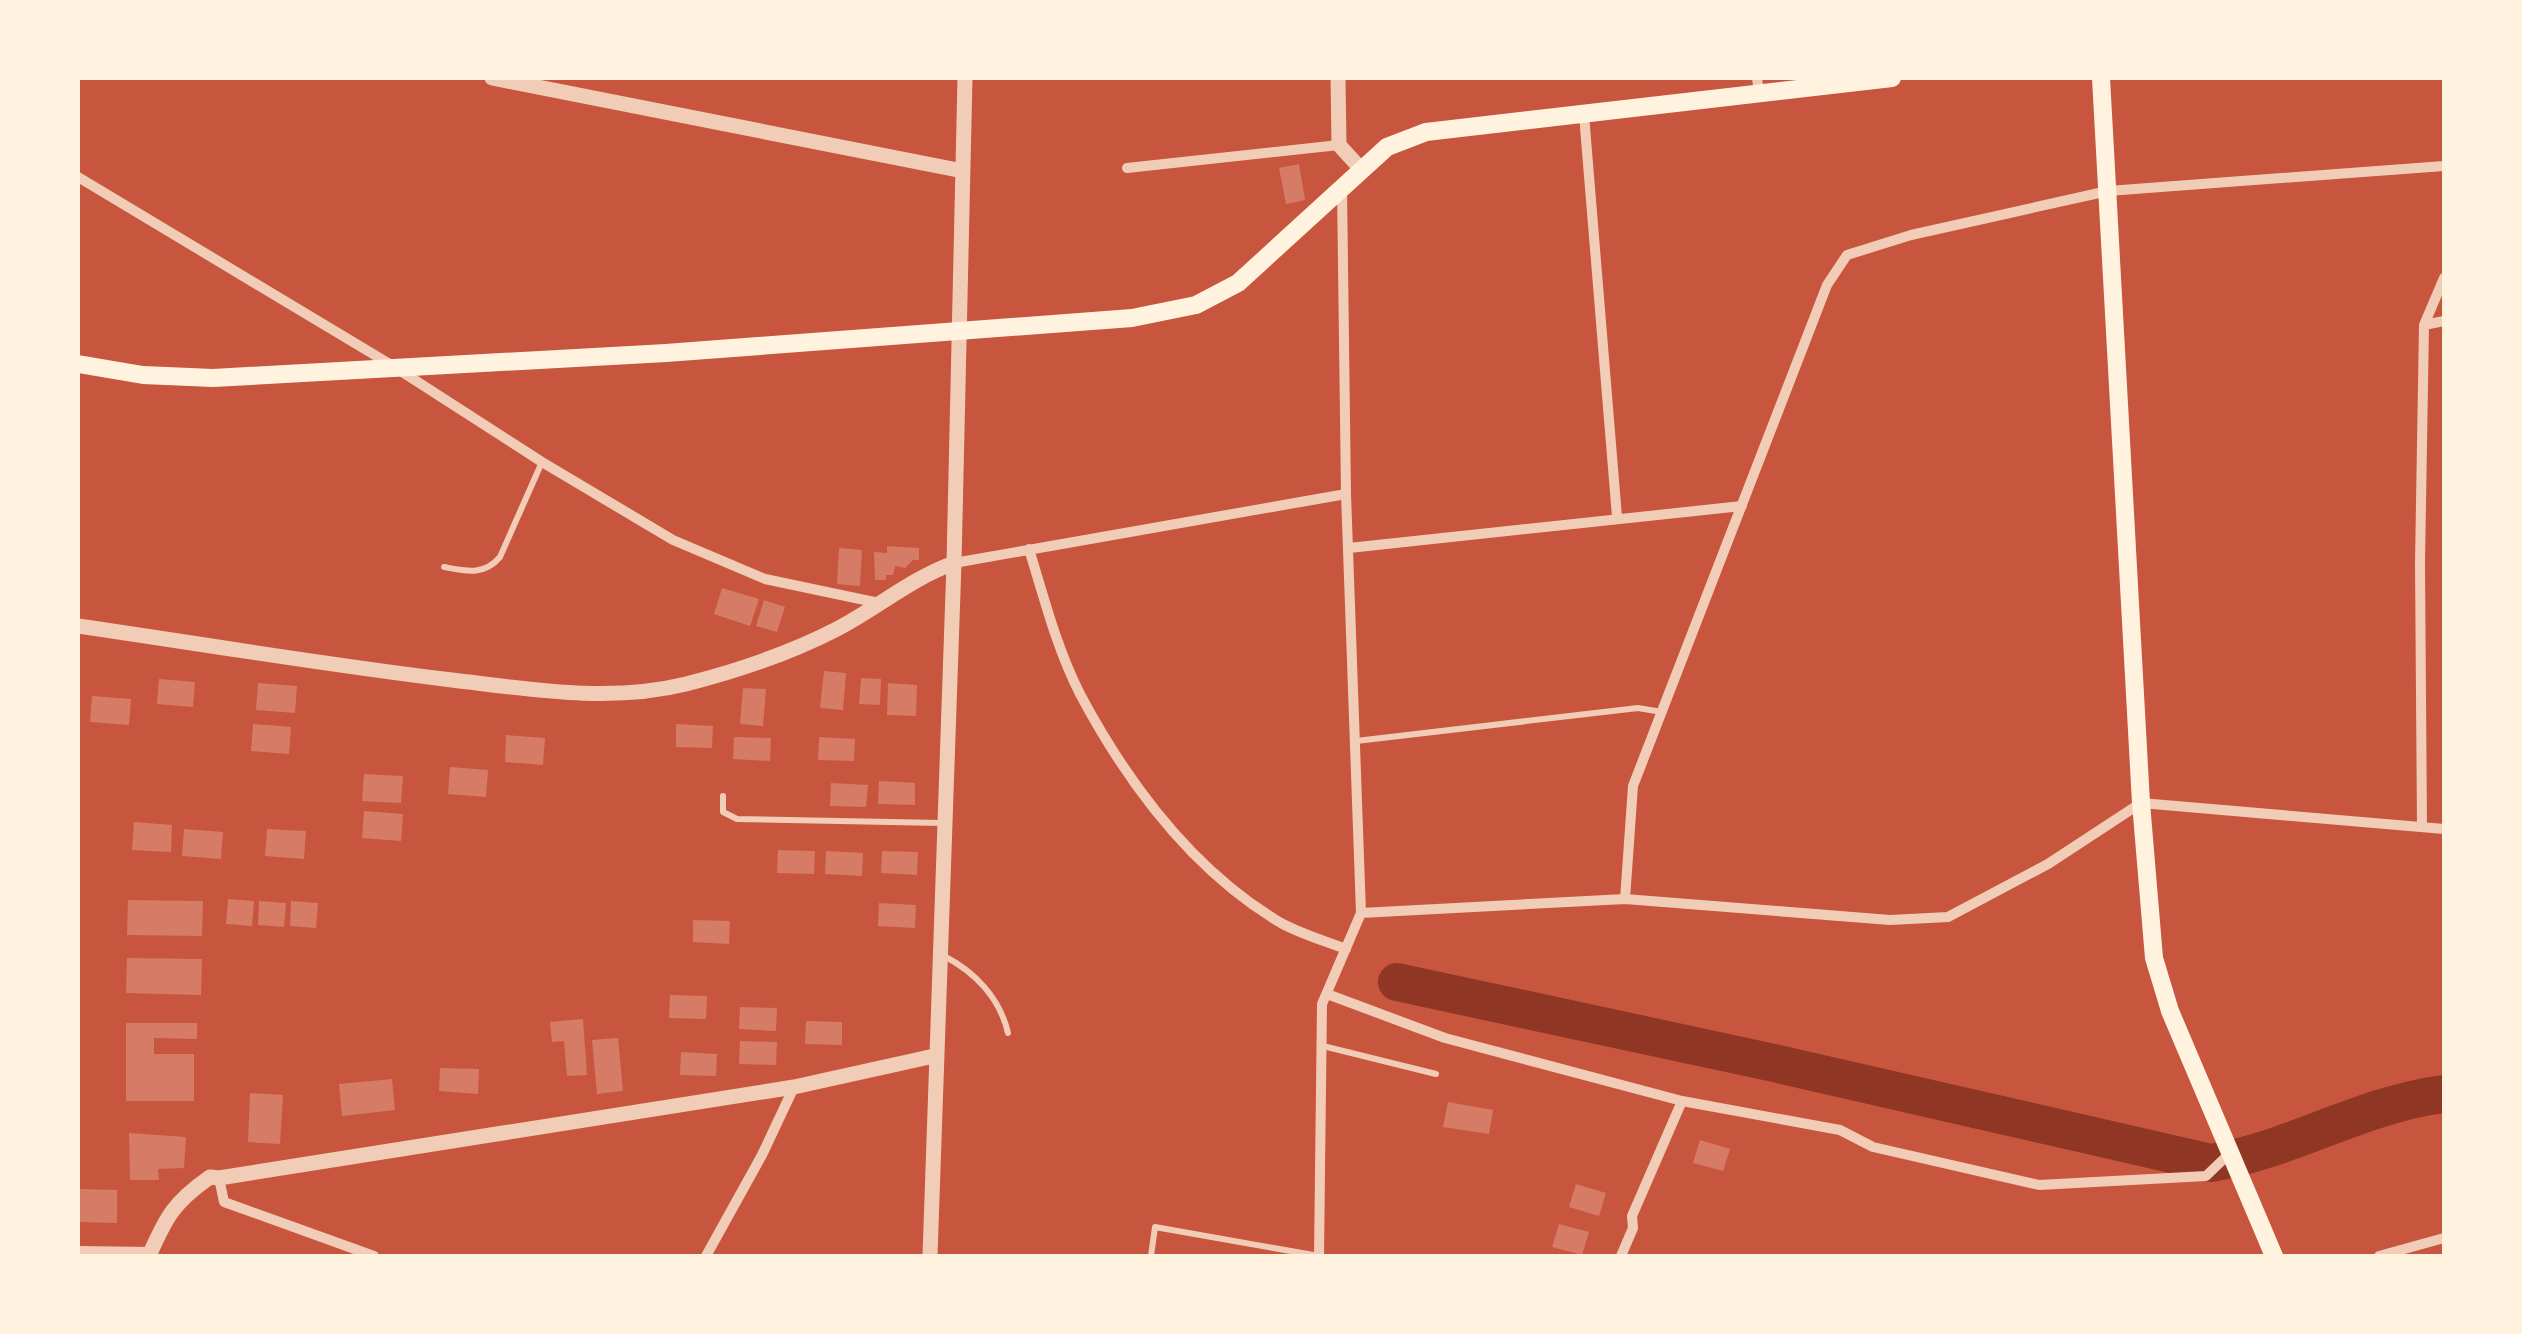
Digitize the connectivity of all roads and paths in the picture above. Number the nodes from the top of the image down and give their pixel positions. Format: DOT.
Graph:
graph roads {
  1 [pos="492,78"];
  2 [pos="965,78"];
  3 [pos="1338,78"];
  4 [pos="1892,78"];
  5 [pos="2101,78"];
  6 [pos="1758,85"];
  7 [pos="1584,115"];
  8 [pos="1340,145"];
  9 [pos="2444,166"];
  10 [pos="1127,168"];
  11 [pos="1360,169"];
  12 [pos="963,171"];
  13 [pos="78,178"];
  14 [pos="1342,187"];
  15 [pos="2108,190"];
  16 [pos="2444,278"];
  17 [pos="2444,322"];
  18 [pos="2424,325"];
  19 [pos="960,330"];
  20 [pos="78,364"];
  21 [pos="393,366"];
  22 [pos="542,462"];
  23 [pos="1346,494"];
  24 [pos="1742,506"];
  25 [pos="1617,517"];
  26 [pos="1349,548"];
  27 [pos="1029,549"];
  28 [pos="954,564"];
  29 [pos="444,567"];
  30 [pos="879,603"];
  31 [pos="78,626"];
  32 [pos="1662,712"];
  33 [pos="1356,741"];
  34 [pos="723,796"];
  35 [pos="2141,803"];
  36 [pos="944,823"];
  37 [pos="2422,826"];
  38 [pos="2444,828"];
  39 [pos="1625,899"];
  40 [pos="1361,912"];
  41 [pos="1346,949"];
  42 [pos="938,953"];
  43 [pos="1327,994"];
  44 [pos="1008,1032"];
  45 [pos="1324,1046"];
  46 [pos="934,1056"];
  47 [pos="1436,1074"];
  48 [pos="794,1087"];
  49 [pos="1682,1101"];
  50 [pos="2231,1152"];
  51 [pos="219,1178"];
  52 [pos="2444,1238"];
  53 [pos="78,1251"];
  54 [pos="150,1254"];
  55 [pos="374,1256"];
  56 [pos="706,1256"];
  57 [pos="930,1256"];
  58 [pos="1151,1256"];
  59 [pos="1319,1256"];
  60 [pos="1621,1256"];
  61 [pos="2274,1256"];
  62 [pos="2379,1256"];
  1 -- 12 [label="street"];
  2 -- 12 [label="street"];
  3 -- 8 [label="street"];
  4 -- 6 [label="main road"];
  5 -- 15 [label="main road"];
  6 -- 7 [label="main road"];
  7 -- 11 [label="main road"];
  7 -- 25 [label="street"];
  8 -- 10 [label="street"];
  8 -- 11 [label="street"];
  9 -- 15 [label="street"];
  11 -- 14 [label="main road"];
  12 -- 19 [label="street"];
  13 -- 21 [label="street"];
  14 -- 19 [label="main road"];
  14 -- 23 [label="street"];
  15 -- 24 [label="street"];
  15 -- 35 [label="main road"];
  16 -- 18 [label="street"];
  17 -- 18 [label="street"];
  18 -- 37 [label="street"];
  19 -- 21 [label="main road"];
  19 -- 28 [label="street"];
  20 -- 21 [label="main road"];
  21 -- 22 [label="street"];
  22 -- 29 [label="lane"];
  22 -- 30 [label="street"];
  23 -- 26 [label="street"];
  23 -- 27 [label="street"];
  24 -- 25 [label="street"];
  24 -- 32 [label="street"];
  25 -- 26 [label="street"];
  26 -- 33 [label="street"];
  27 -- 28 [label="street"];
  27 -- 41 [label="street"];
  28 -- 30 [label="street"];
  28 -- 36 [label="street"];
  30 -- 31 [label="street"];
  32 -- 33 [label="lane"];
  32 -- 39 [label="street"];
  33 -- 40 [label="street"];
  34 -- 36 [label="lane"];
  35 -- 37 [label="street"];
  35 -- 39 [label="street"];
  35 -- 50 [label="main road"];
  36 -- 42 [label="street"];
  37 -- 38 [label="street"];
  39 -- 40 [label="street"];
  40 -- 41 [label="street"];
  41 -- 43 [label="street"];
  42 -- 44 [label="lane"];
  42 -- 46 [label="street"];
  43 -- 45 [label="street"];
  43 -- 49 [label="street"];
  45 -- 47 [label="lane"];
  45 -- 59 [label="street"];
  46 -- 48 [label="street"];
  46 -- 57 [label="street"];
  48 -- 51 [label="street"];
  48 -- 56 [label="street"];
  49 -- 50 [label="street"];
  49 -- 60 [label="street"];
  50 -- 61 [label="main road"];
  51 -- 54 [label="street"];
  51 -- 55 [label="street"];
  52 -- 62 [label="street"];
  53 -- 54 [label="street"];
  58 -- 59 [label="lane"];
}
